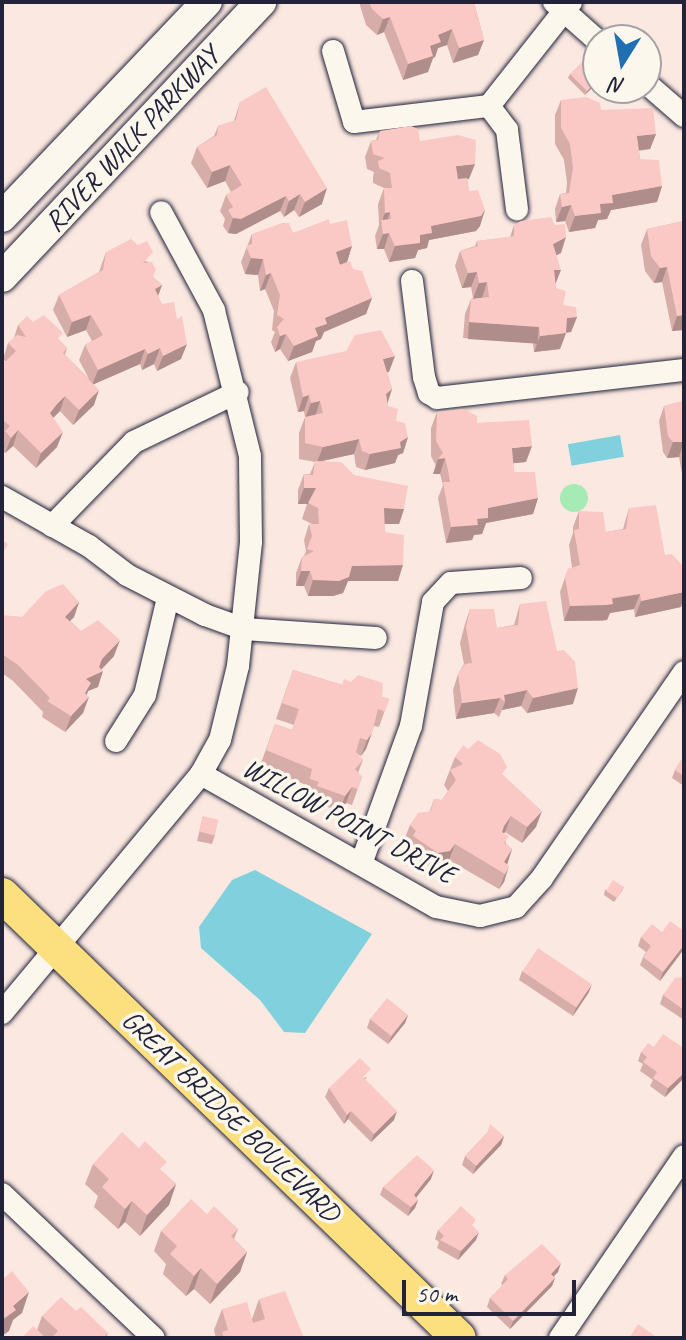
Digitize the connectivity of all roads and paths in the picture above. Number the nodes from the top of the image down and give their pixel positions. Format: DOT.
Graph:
graph roads {
  1 [pos="207,2"];
  2 [pos="261,2"];
  3 [pos="563,5"];
  4 [pos="582,25"];
  5 [pos="333,51"];
  6 [pos="662,97"];
  7 [pos="489,106"];
  8 [pos="684,116"];
  9 [pos="517,209"];
  10 [pos="161,212"];
  11 [pos="2,217"];
  12 [pos="2,277"];
  13 [pos="412,281"];
  14 [pos="684,370"];
  15 [pos="238,392"];
  16 [pos="2,497"];
  17 [pos="52,526"];
  18 [pos="521,578"];
  19 [pos="168,598"];
  20 [pos="244,629"];
  21 [pos="376,638"];
  22 [pos="684,672"];
  23 [pos="116,741"];
  24 [pos="201,774"];
  25 [pos="361,864"];
  26 [pos="2,895"];
  27 [pos="58,949"];
  28 [pos="2,1013"];
  29 [pos="684,1156"];
  30 [pos="2,1194"];
  31 [pos="154,1338"];
  32 [pos="459,1338"];
  33 [pos="560,1338"];
  1 -- 11 [label="street, RIVER WALK PARKWAY"];
  2 -- 12 [label="street, RIVER WALK PARKWAY"];
  3 -- 4 [label="street"];
  3 -- 7 [label="street"];
  5 -- 7 [label="street"];
  6 -- 8 [label="street"];
  7 -- 9 [label="street"];
  10 -- 15 [label="street, WILLOW POINT DRIVE"];
  13 -- 14 [label="street"];
  15 -- 17 [label="street"];
  15 -- 20 [label="street, WILLOW POINT DRIVE"];
  16 -- 17 [label="street"];
  17 -- 19 [label="street"];
  18 -- 25 [label="street"];
  19 -- 20 [label="street"];
  19 -- 23 [label="street"];
  20 -- 21 [label="street"];
  20 -- 24 [label="street, WILLOW POINT DRIVE"];
  22 -- 25 [label="street, WILLOW POINT DRIVE"];
  24 -- 25 [label="street, WILLOW POINT DRIVE"];
  24 -- 27 [label="street, WILLOW POINT DRIVE"];
  26 -- 27 [label="main road, GREAT BRIDGE BOULEVARD"];
  27 -- 28 [label="street, WILLOW POINT DRIVE"];
  27 -- 32 [label="main road, GREAT BRIDGE BOULEVARD"];
  29 -- 33 [label="street"];
  30 -- 31 [label="street"];
}
